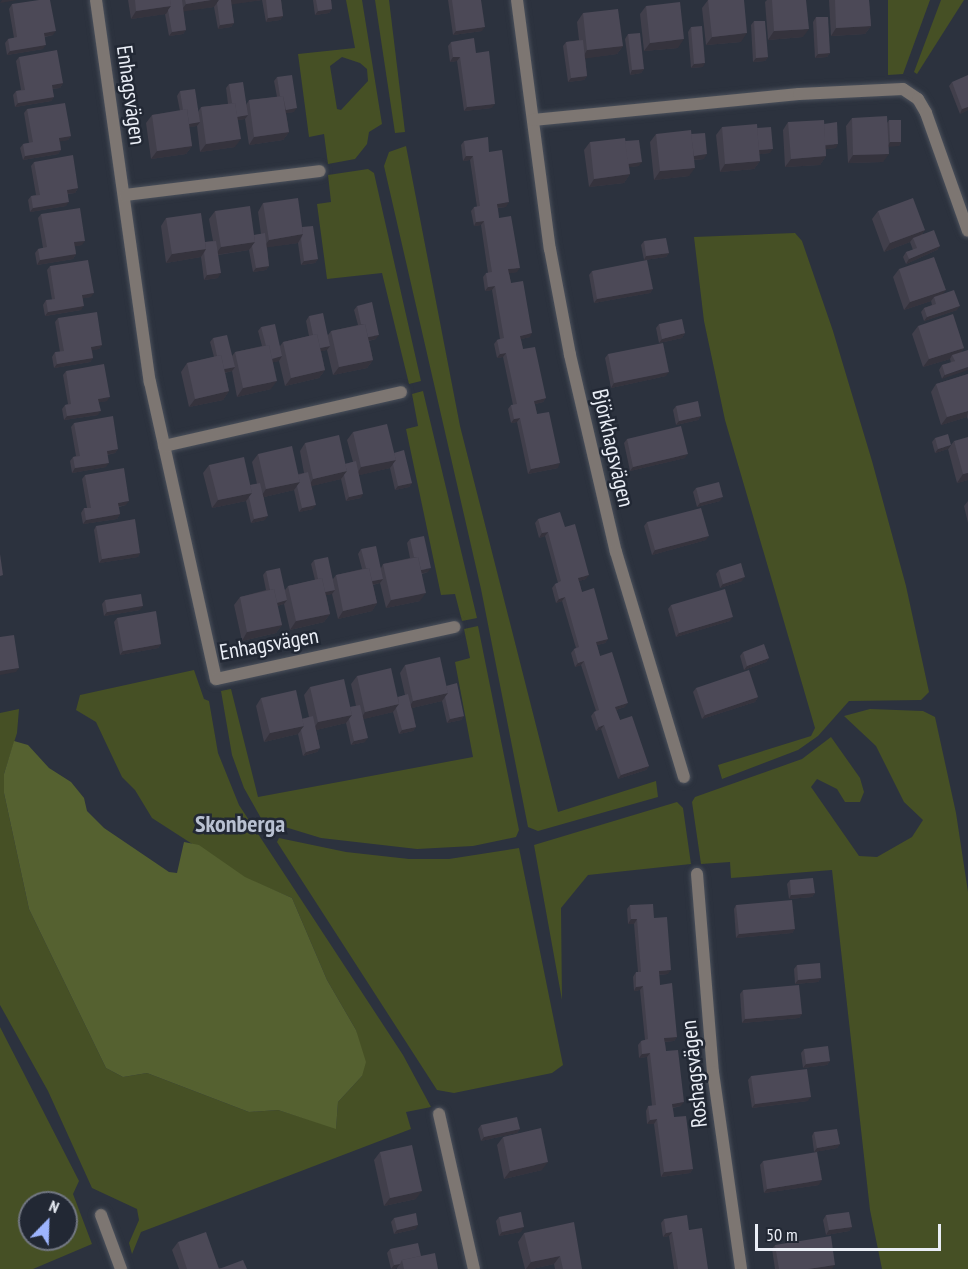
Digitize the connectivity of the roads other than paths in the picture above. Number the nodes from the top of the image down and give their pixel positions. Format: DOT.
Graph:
graph roads {
  1 [pos="96,0"];
  2 [pos="517,0"];
  3 [pos="533,120"];
  4 [pos="320,171"];
  5 [pos="125,195"];
  6 [pos="968,231"];
  7 [pos="401,392"];
  8 [pos="164,446"];
  9 [pos="454,627"];
  10 [pos="684,777"];
  11 [pos="697,874"];
  12 [pos="439,1114"];
  13 [pos="101,1215"];
  14 [pos="121,1269"];
  15 [pos="474,1269"];
  16 [pos="741,1269"];
  1 -- 5 [label="street, Enhagsvägen"];
  2 -- 3 [label="street, Björkhagsvägen"];
  3 -- 6 [label="street"];
  3 -- 10 [label="street, Björkhagsvägen"];
  4 -- 5 [label="street"];
  5 -- 8 [label="street, Enhagsvägen"];
  7 -- 8 [label="street"];
  8 -- 9 [label="street, Enhagsvägen"];
  11 -- 16 [label="street, Roshagsvägen"];
  12 -- 15 [label="street"];
  13 -- 14 [label="street"];
}
